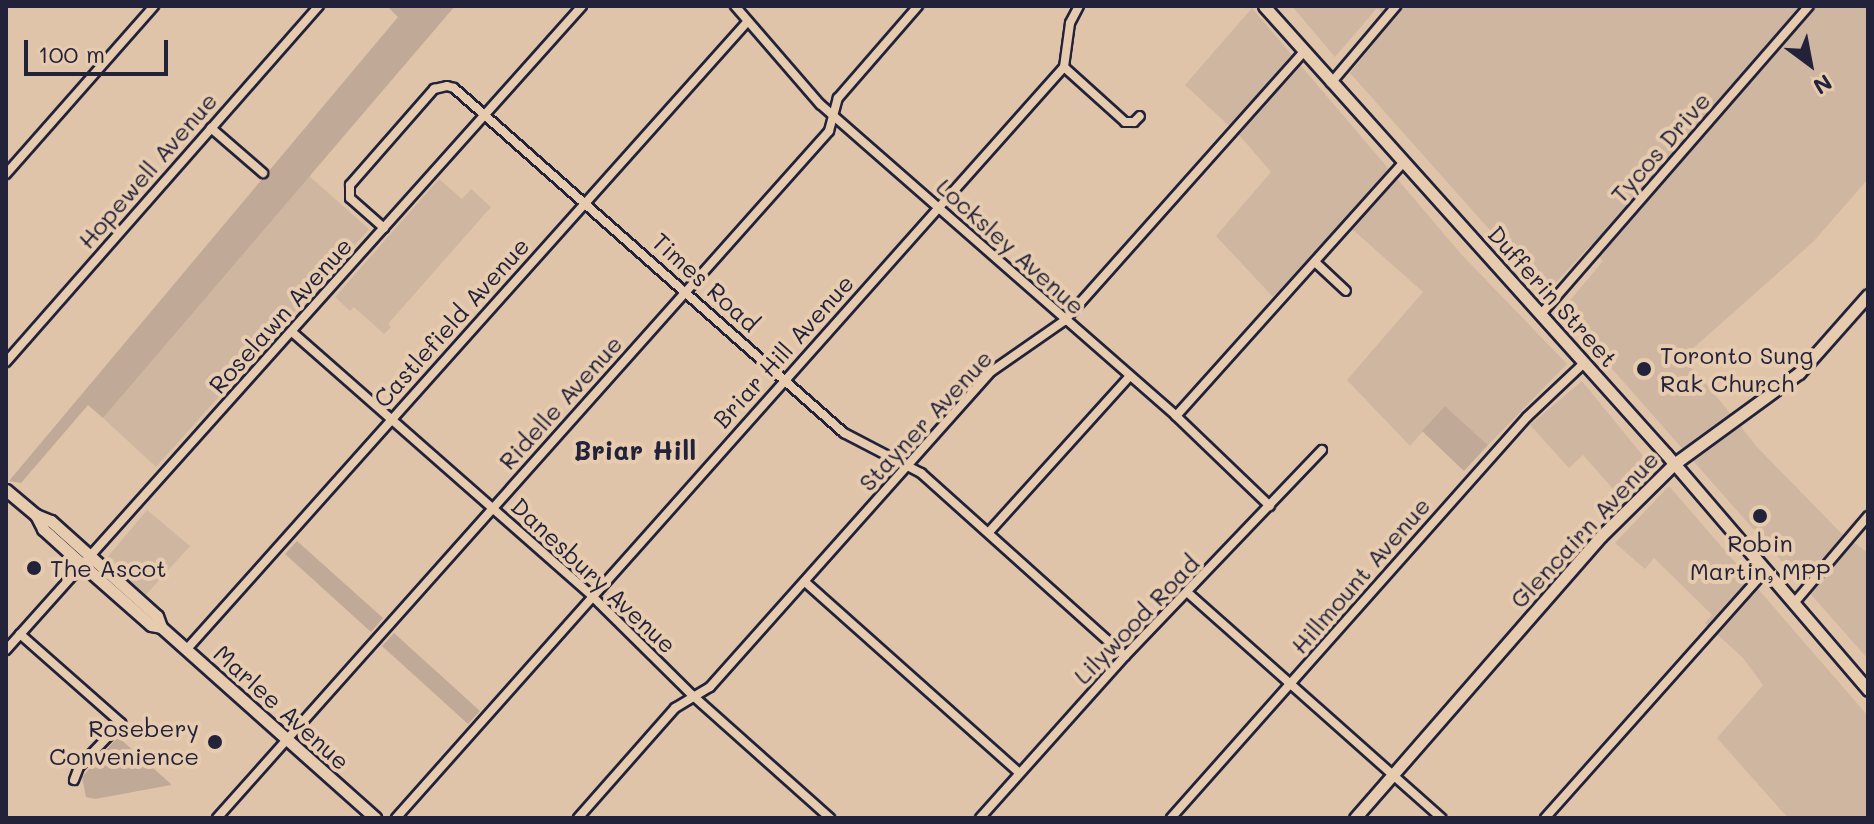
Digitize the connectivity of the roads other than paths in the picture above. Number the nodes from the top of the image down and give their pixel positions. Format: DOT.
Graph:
graph roads {
  1 [pos="154,6"];
  2 [pos="319,6"];
  3 [pos="582,6"];
  4 [pos="735,6"];
  5 [pos="918,6"];
  6 [pos="1079,6"];
  7 [pos="1264,6"];
  8 [pos="1396,6"];
  9 [pos="1809,6"];
  10 [pos="748,21"];
  11 [pos="1304,52"];
  12 [pos="1064,67"];
  13 [pos="1331,83"];
  14 [pos="485,115"];
  15 [pos="833,115"];
  16 [pos="1140,116"];
  17 [pos="211,128"];
  18 [pos="1403,163"];
  19 [pos="263,173"];
  20 [pos="6,174"];
  21 [pos="585,202"];
  22 [pos="938,208"];
  23 [pos="384,228"];
  24 [pos="1315,262"];
  25 [pos="686,291"];
  26 [pos="1346,291"];
  27 [pos="1868,295"];
  28 [pos="1541,314"];
  29 [pos="1064,321"];
  30 [pos="292,332"];
  31 [pos="6,362"];
  32 [pos="1583,364"];
  33 [pos="1129,377"];
  34 [pos="784,379"];
  35 [pos="1176,416"];
  36 [pos="392,419"];
  37 [pos="1322,450"];
  38 [pos="1674,464"];
  39 [pos="909,465"];
  40 [pos="6,490"];
  41 [pos="1270,506"];
  42 [pos="492,507"];
  43 [pos="1868,516"];
  44 [pos="989,532"];
  45 [pos="87,562"];
  46 [pos="1766,570"];
  47 [pos="805,582"];
  48 [pos="1188,593"];
  49 [pos="592,596"];
  50 [pos="1794,603"];
  51 [pos="20,634"];
  52 [pos="6,650"];
  53 [pos="186,650"];
  54 [pos="1125,656"];
  55 [pos="1290,684"];
  56 [pos="1868,690"];
  57 [pos="692,695"];
  58 [pos="287,740"];
  59 [pos="1019,773"];
  60 [pos="1393,775"];
  61 [pos="74,780"];
  62 [pos="217,818"];
  63 [pos="375,818"];
  64 [pos="396,818"];
  65 [pos="578,818"];
  66 [pos="830,818"];
  67 [pos="980,818"];
  68 [pos="1171,818"];
  69 [pos="1355,818"];
  70 [pos="1441,818"];
  71 [pos="1545,818"];
  1 -- 20 [label="street"];
  2 -- 17 [label="street, Hopewell Avenue"];
  3 -- 14 [label="street, Roselawn Avenue"];
  4 -- 10 [label="street, Locksley Avenue"];
  5 -- 15 [label="street, Ridelle Avenue"];
  6 -- 12 [label="street"];
  7 -- 11 [label="street, Dufferin Street"];
  8 -- 13 [label="street"];
  9 -- 28 [label="street, Tycos Drive"];
  10 -- 15 [label="street, Locksley Avenue"];
  10 -- 21 [label="street, Castlefield Avenue"];
  11 -- 13 [label="street, Dufferin Street"];
  11 -- 29 [label="street, Stayner Avenue"];
  12 -- 16 [label="street"];
  12 -- 22 [label="street, Briar Hill Avenue"];
  13 -- 18 [label="street, Dufferin Street"];
  14 -- 21 [label="street, Times Road"];
  14 -- 23 [label="street, Roselawn Avenue"];
  14 -- 23 [label="street, Times Road"];
  15 -- 22 [label="street, Locksley Avenue"];
  15 -- 25 [label="street, Ridelle Avenue"];
  17 -- 19 [label="street"];
  17 -- 31 [label="street, Hopewell Avenue"];
  18 -- 24 [label="street"];
  18 -- 28 [label="street, Dufferin Street"];
  21 -- 25 [label="street, Times Road"];
  21 -- 36 [label="street, Castlefield Avenue"];
  22 -- 29 [label="street, Locksley Avenue"];
  22 -- 34 [label="street, Briar Hill Avenue"];
  23 -- 30 [label="street, Roselawn Avenue"];
  24 -- 26 [label="street"];
  24 -- 35 [label="street"];
  25 -- 34 [label="street, Times Road"];
  25 -- 42 [label="street, Ridelle Avenue"];
  27 -- 38 [label="street, Glencairn Avenue"];
  28 -- 32 [label="street, Dufferin Street"];
  29 -- 33 [label="street, Locksley Avenue"];
  29 -- 39 [label="street, Stayner Avenue"];
  30 -- 36 [label="street, Danesbury Avenue"];
  30 -- 45 [label="street, Roselawn Avenue"];
  32 -- 38 [label="street, Dufferin Street"];
  32 -- 55 [label="street, Hillmount Avenue"];
  33 -- 35 [label="street, Locksley Avenue"];
  33 -- 44 [label="street"];
  34 -- 39 [label="street, Times Road"];
  34 -- 49 [label="street, Briar Hill Avenue"];
  35 -- 41 [label="street, Locksley Avenue"];
  36 -- 42 [label="street, Danesbury Avenue"];
  36 -- 53 [label="street, Castlefield Avenue"];
  37 -- 41 [label="street, Lilywood Road"];
  38 -- 46 [label="street, Dufferin Street"];
  38 -- 60 [label="street, Glencairn Avenue"];
  39 -- 44 [label="street, Times Road"];
  39 -- 47 [label="street, Stayner Avenue"];
  40 -- 45 [label="street, Marlee Avenue"];
  41 -- 48 [label="street, Lilywood Road"];
  42 -- 49 [label="street, Danesbury Avenue"];
  42 -- 58 [label="street, Ridelle Avenue"];
  43 -- 50 [label="street"];
  44 -- 54 [label="street, Times Road"];
  45 -- 51 [label="street, Roselawn Avenue"];
  45 -- 53 [label="street, Marlee Avenue"];
  46 -- 50 [label="street, Dufferin Street"];
  46 -- 71 [label="street"];
  47 -- 57 [label="street, Stayner Avenue"];
  47 -- 59 [label="street"];
  48 -- 54 [label="street, Lilywood Road"];
  48 -- 55 [label="street"];
  49 -- 57 [label="street, Danesbury Avenue"];
  49 -- 64 [label="street, Briar Hill Avenue"];
  50 -- 56 [label="street, Dufferin Street"];
  51 -- 52 [label="street, Roselawn Avenue"];
  51 -- 61 [label="street"];
  53 -- 58 [label="street, Marlee Avenue"];
  54 -- 59 [label="street, Lilywood Road"];
  55 -- 60 [label="street"];
  55 -- 68 [label="street, Hillmount Avenue"];
  57 -- 65 [label="street, Stayner Avenue"];
  57 -- 66 [label="street, Danesbury Avenue"];
  58 -- 62 [label="street, Ridelle Avenue"];
  58 -- 63 [label="street, Marlee Avenue"];
  59 -- 67 [label="street, Lilywood Road"];
  60 -- 69 [label="street, Glencairn Avenue"];
  60 -- 70 [label="street"];
}
